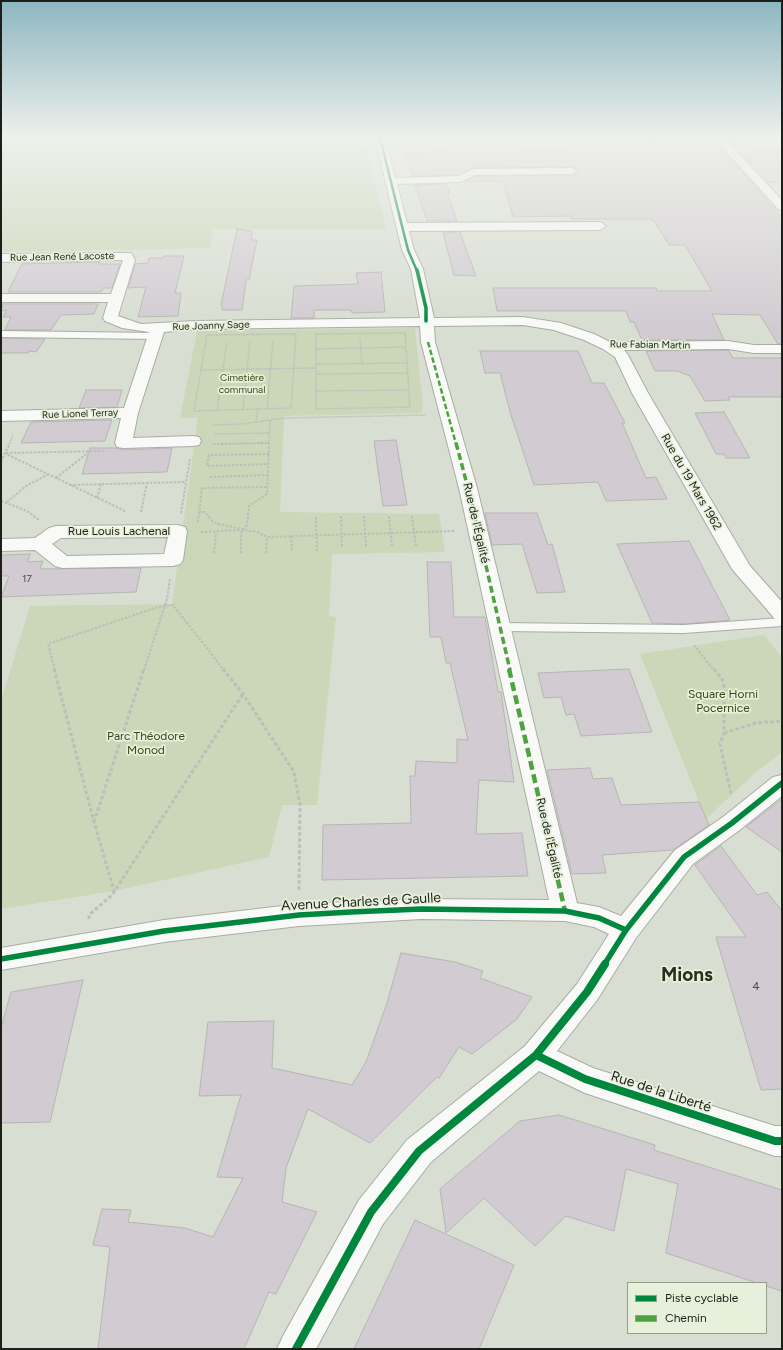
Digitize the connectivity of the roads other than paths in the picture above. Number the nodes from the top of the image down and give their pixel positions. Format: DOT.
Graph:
graph roads {
  1 [pos="397,201"];
  2 [pos="600,226"];
  3 [pos="404,227"];
  4 [pos="1,258"];
  5 [pos="1,298"];
  6 [pos="117,298"];
  7 [pos="426,321"];
  8 [pos="157,332"];
  9 [pos="1,334"];
  10 [pos="608,346"];
  11 [pos="782,349"];
  12 [pos="130,413"];
  13 [pos="1,416"];
  14 [pos="193,441"];
  15 [pos="40,544"];
  16 [pos="1,545"];
  17 [pos="782,614"];
  18 [pos="782,622"];
  19 [pos="499,627"];
  20 [pos="782,783"];
  21 [pos="565,910"];
  22 [pos="626,930"];
  23 [pos="1,959"];
  24 [pos="536,1055"];
  25 [pos="782,1141"];
  26 [pos="296,1349"];
  1 -- 3 [label="street, Rue de l'Égalité"];
  2 -- 3 [label="street"];
  3 -- 7 [label="street, Rue de l'Égalité"];
  4 -- 6 [label="street, Rue Jean René Lacoste"];
  5 -- 6 [label="street"];
  6 -- 8 [label="street, Rue Jean René Lacoste"];
  7 -- 8 [label="street, Rue Joanny Sage"];
  7 -- 10 [label="street, Rue Fabian Martin"];
  7 -- 19 [label="street, Rue de l'Égalité"];
  8 -- 9 [label="lane, Rue Joanny Sage"];
  8 -- 12 [label="street"];
  10 -- 11 [label="street, Rue Fabian Martin"];
  10 -- 17 [label="street, Rue du 19 Mars 1962"];
  12 -- 13 [label="street, Rue Lionel Terray"];
  12 -- 14 [label="street, Rue Lionel Terray"];
  15 -- 15 [label="street, Rue Louis Lachenal"];
  15 -- 16 [label="street"];
  18 -- 19 [label="lane"];
  19 -- 21 [label="street, Rue de l'Égalité"];
  20 -- 22 [label="street"];
  21 -- 22 [label="street, Avenue Charles de Gaulle"];
  21 -- 23 [label="street, Avenue Charles de Gaulle"];
  22 -- 24 [label="street"];
  24 -- 25 [label="street, Rue de la Liberté"];
  24 -- 26 [label="street"];
}
